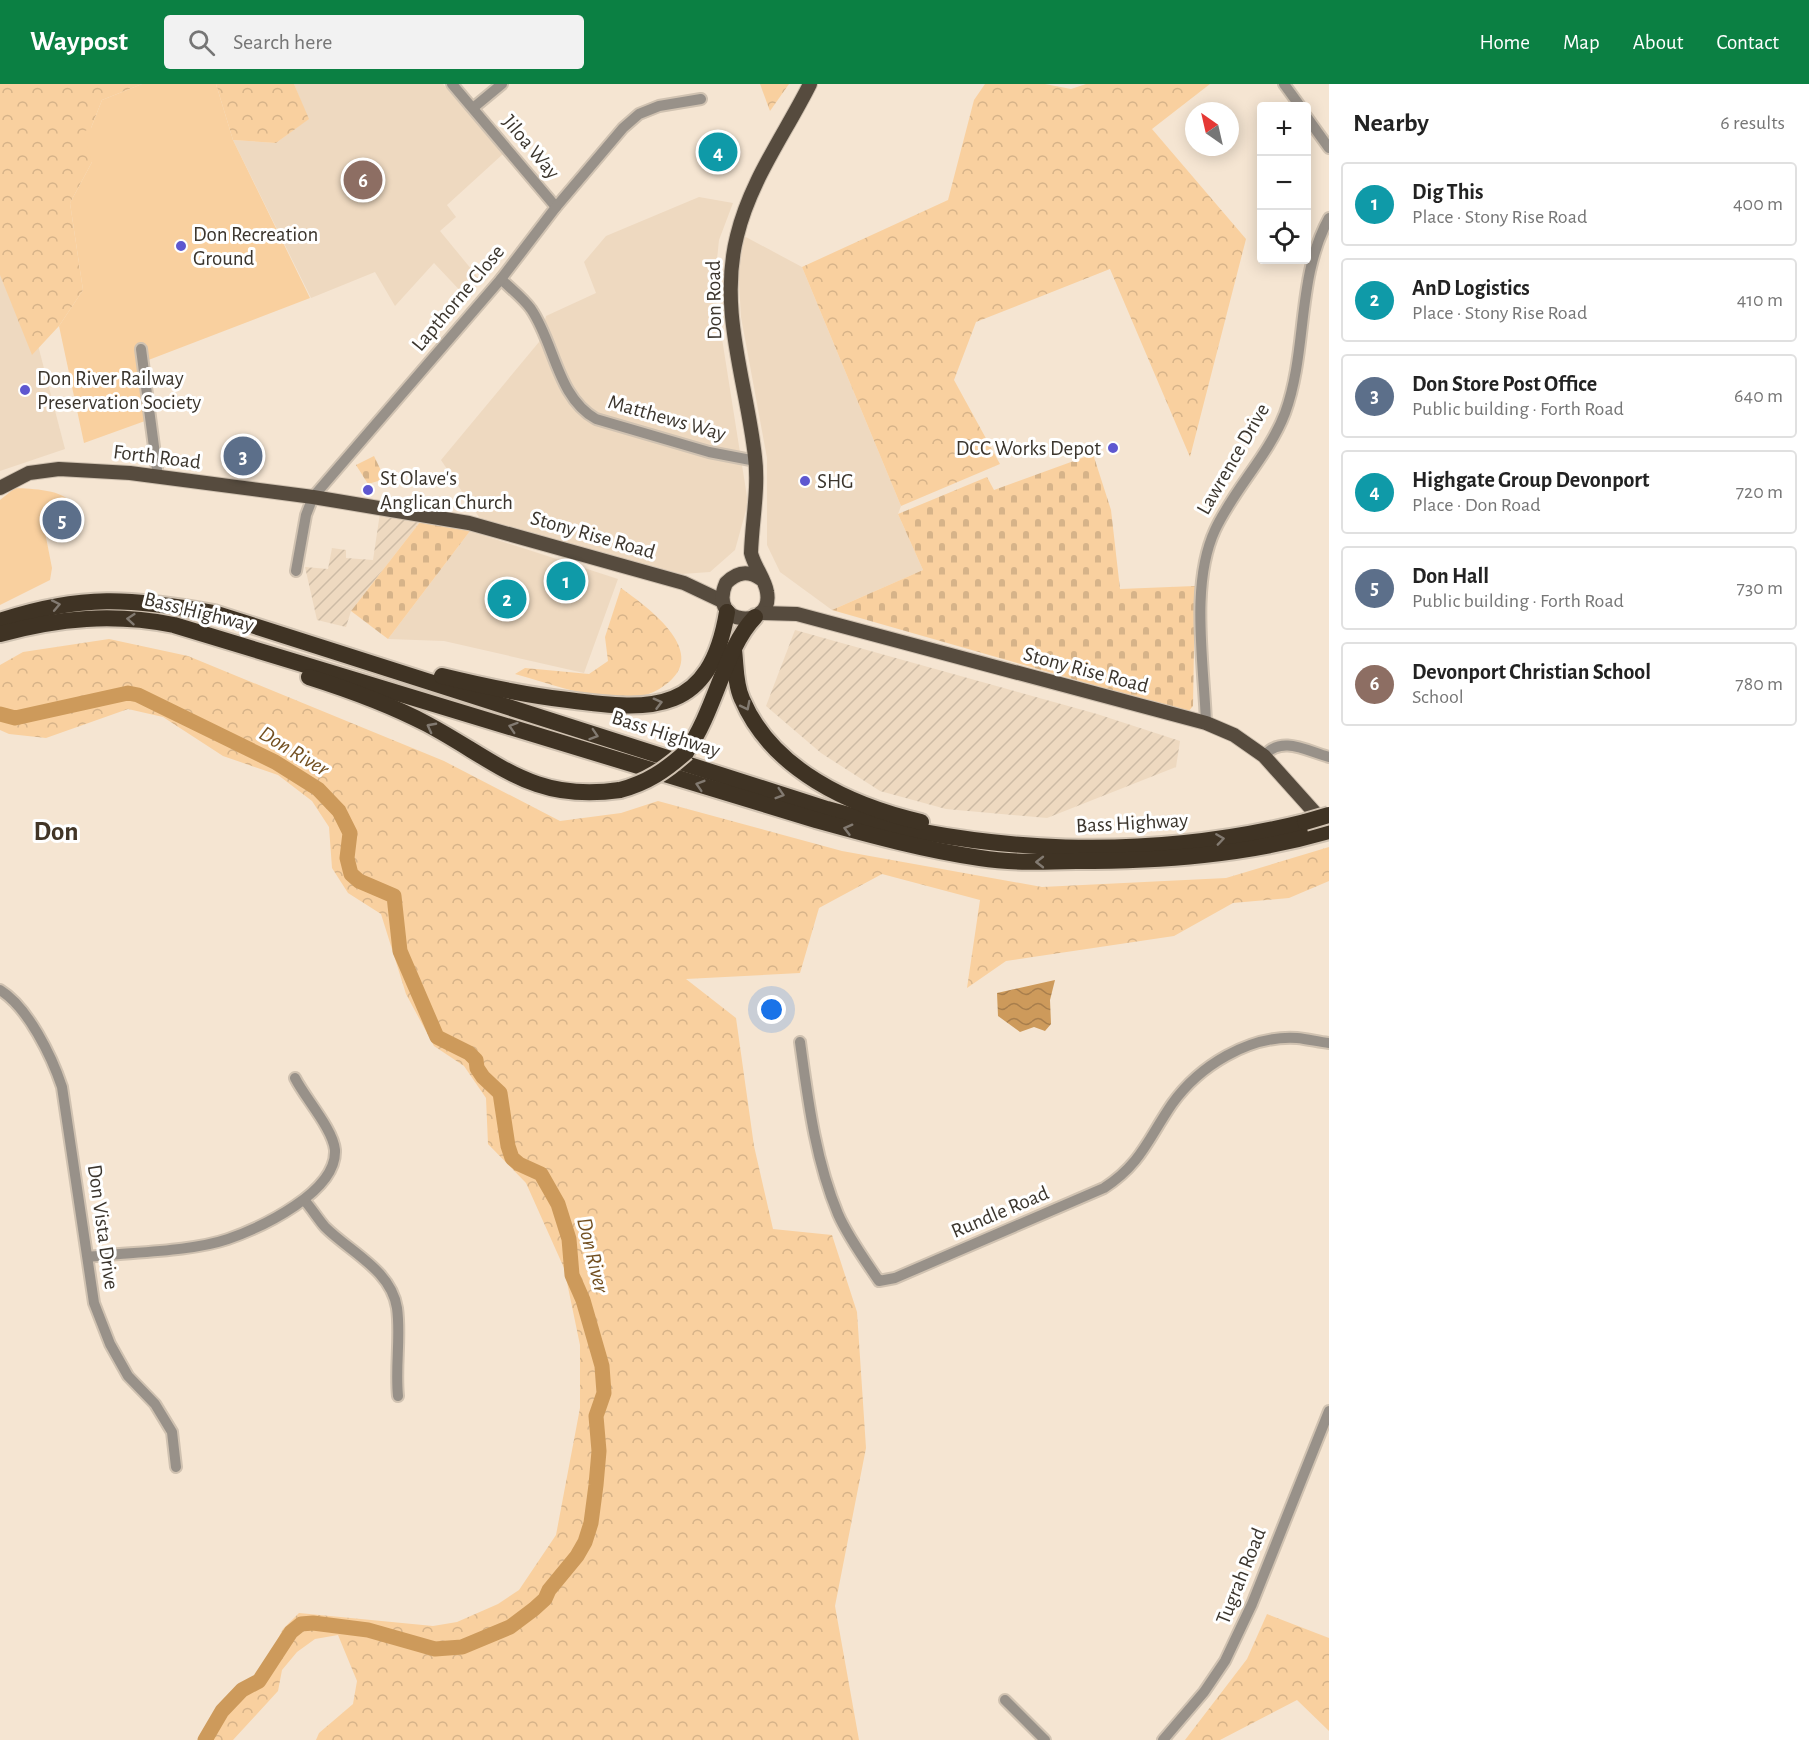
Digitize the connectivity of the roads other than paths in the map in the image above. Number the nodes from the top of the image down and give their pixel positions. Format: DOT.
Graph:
graph roads {
  1 [pos="452,84"];
  2 [pos="502,84"];
  3 [pos="810,84"];
  4 [pos="1284,84"];
  5 [pos="701,99"];
  6 [pos="1297,102"];
  7 [pos="473,108"];
  8 [pos="1311,123"];
  9 [pos="1329,148"];
  10 [pos="556,207"];
  11 [pos="1329,218"];
  12 [pos="501,279"];
  13 [pos="141,349"];
  14 [pos="756,461"];
  15 [pos="158,477"];
  16 [pos="0,489"];
  17 [pos="314,497"];
  18 [pos="752,531"];
  19 [pos="296,571"];
  20 [pos="729,579"];
  21 [pos="761,579"];
  22 [pos="684,582"];
  23 [pos="768,593"];
  24 [pos="724,606"];
  25 [pos="797,614"];
  26 [pos="758,615"];
  27 [pos="0,621"];
  28 [pos="188,629"];
  29 [pos="0,634"];
  30 [pos="292,640"];
  31 [pos="734,650"];
  32 [pos="1206,723"];
  33 [pos="1264,756"];
  34 [pos="1329,757"];
  35 [pos="1329,815"];
  36 [pos="1329,829"];
  37 [pos="1306,830"];
  38 [pos="1060,849"];
  39 [pos="0,990"];
  40 [pos="800,1042"];
  41 [pos="1329,1043"];
  42 [pos="296,1078"];
  43 [pos="305,1201"];
  44 [pos="88,1257"];
  45 [pos="398,1396"];
  46 [pos="1329,1411"];
  47 [pos="176,1467"];
  48 [pos="1005,1700"];
  49 [pos="1045,1740"];
  50 [pos="1163,1740"];
  1 -- 7 [label="street, Jiloa Way"];
  2 -- 7 [label="street"];
  3 -- 14 [label="main road, Don Road"];
  4 -- 6 [label="street"];
  5 -- 10 [label="street, Lapthorne Close"];
  7 -- 10 [label="street, Jiloa Way"];
  8 -- 9 [label="street"];
  10 -- 12 [label="street, Lapthorne Close"];
  11 -- 32 [label="street, Lawrence Drive"];
  12 -- 14 [label="street, Matthews Way"];
  12 -- 17 [label="street, Lapthorne Close"];
  13 -- 15 [label="street"];
  14 -- 18 [label="main road, Don Road"];
  15 -- 16 [label="main road, Forth Road"];
  15 -- 17 [label="main road, Forth Road"];
  17 -- 19 [label="street, Lapthorne Close"];
  17 -- 22 [label="main road, Stony Rise Road"];
  18 -- 20 [label="main road, Don Road"];
  18 -- 21 [label="main road, Don Road"];
  20 -- 21 [label="main road"];
  20 -- 22 [label="main road, Stony Rise Road"];
  20 -- 24 [label="main road"];
  21 -- 23 [label="main road"];
  22 -- 24 [label="main road, Stony Rise Road"];
  23 -- 25 [label="main road, Stony Rise Road"];
  23 -- 26 [label="main road"];
  24 -- 26 [label="main road"];
  30 -- 24 [label="highway, one-way"];
  25 -- 26 [label="main road, Stony Rise Road"];
  25 -- 32 [label="main road, Stony Rise Road"];
  26 -- 31 [label="highway"];
  27 -- 30 [label="highway, Bass Highway, one-way"];
  28 -- 29 [label="highway, Bass Highway, one-way"];
  31 -- 28 [label="highway, one-way, bridge"];
  37 -- 28 [label="highway, Bass Highway, one-way"];
  30 -- 38 [label="highway, Bass Highway, one-way"];
  31 -- 38 [label="highway, one-way"];
  32 -- 33 [label="main road, Stony Rise Road"];
  33 -- 34 [label="street"];
  33 -- 36 [label="main road, Stony Rise Road"];
  35 -- 37 [label="highway, Bass Highway, bridge"];
  36 -- 37 [label="highway, Bass Highway"];
  38 -- 37 [label="highway, Bass Highway, one-way"];
  39 -- 44 [label="street, Don Vista Drive"];
  40 -- 41 [label="street, Rundle Road"];
  42 -- 43 [label="street"];
  43 -- 44 [label="street"];
  43 -- 45 [label="street"];
  44 -- 47 [label="street, Don Vista Drive"];
  46 -- 50 [label="street, Tugrah Road"];
  48 -- 49 [label="street"];
}
